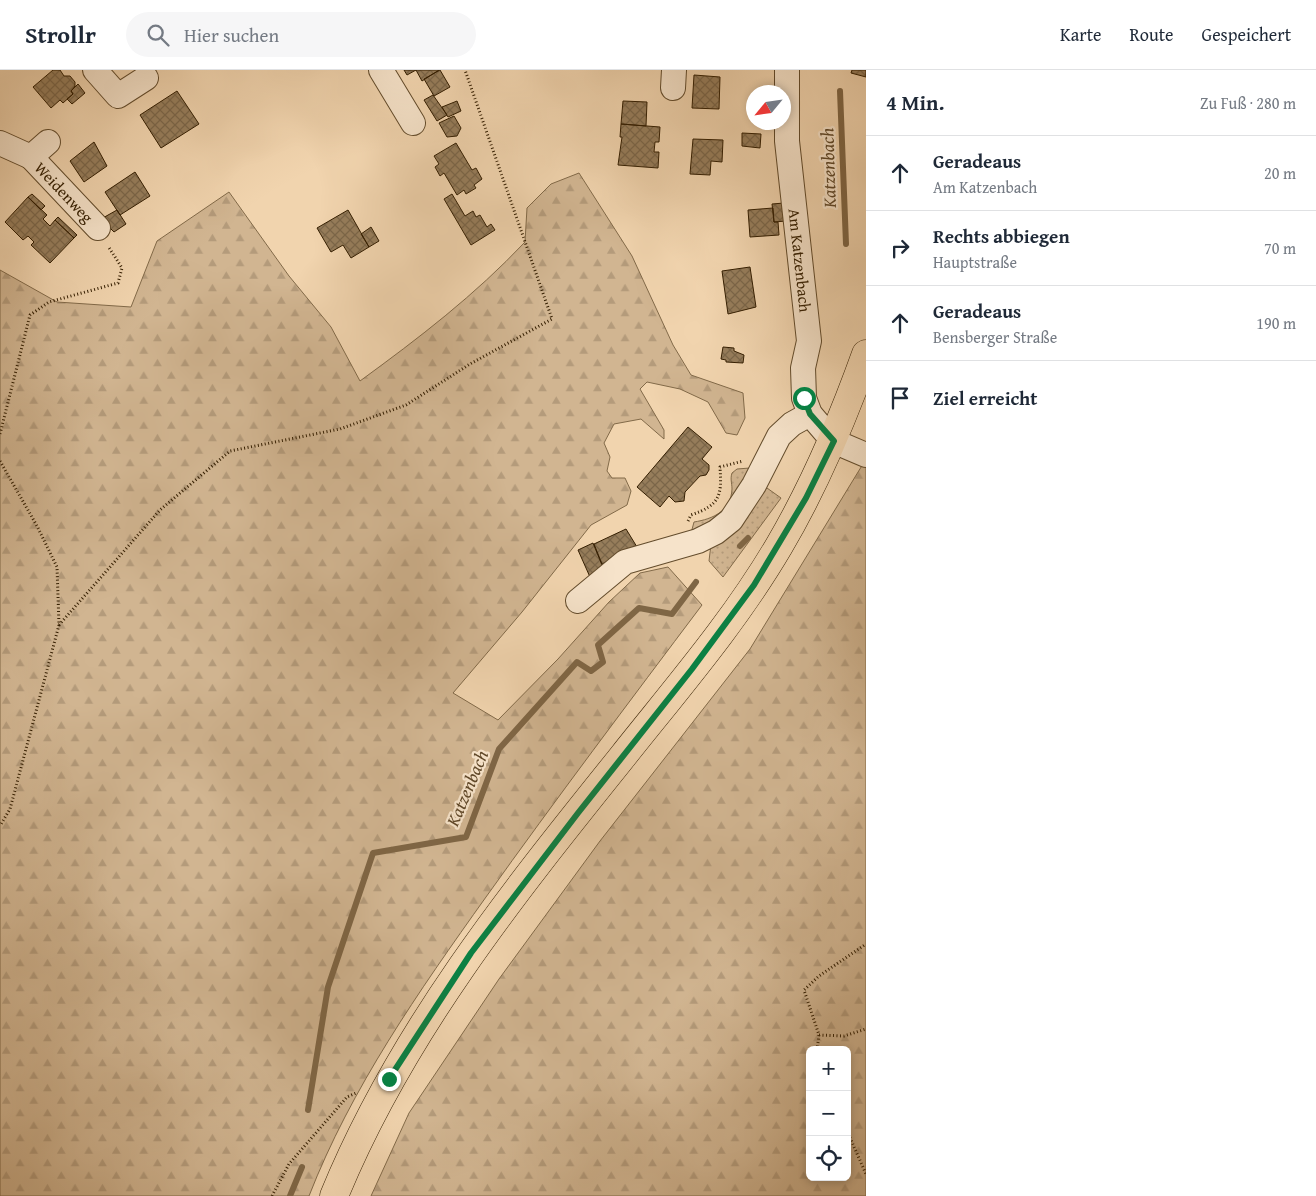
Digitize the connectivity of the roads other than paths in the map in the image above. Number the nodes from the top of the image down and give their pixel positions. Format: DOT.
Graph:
graph roads {
  1 [pos="95,70"];
  2 [pos="381,70"];
  3 [pos="787,70"];
  4 [pos="146,78"];
  5 [pos="413,123"];
  6 [pos="0,143"];
  7 [pos="98,228"];
  8 [pos="866,354"];
  9 [pos="810,414"];
  10 [pos="834,441"];
  11 [pos="866,455"];
  12 [pos="578,601"];
  13 [pos="334,1196"];
  1 -- 4 [label="street"];
  2 -- 5 [label="street"];
  3 -- 9 [label="street, Am Katzenbach"];
  6 -- 7 [label="street, Weidenweg"];
  8 -- 10 [label="main road"];
  9 -- 10 [label="street, Am Katzenbach"];
  9 -- 12 [label="street"];
  10 -- 11 [label="street"];
  10 -- 13 [label="main road"];
}
